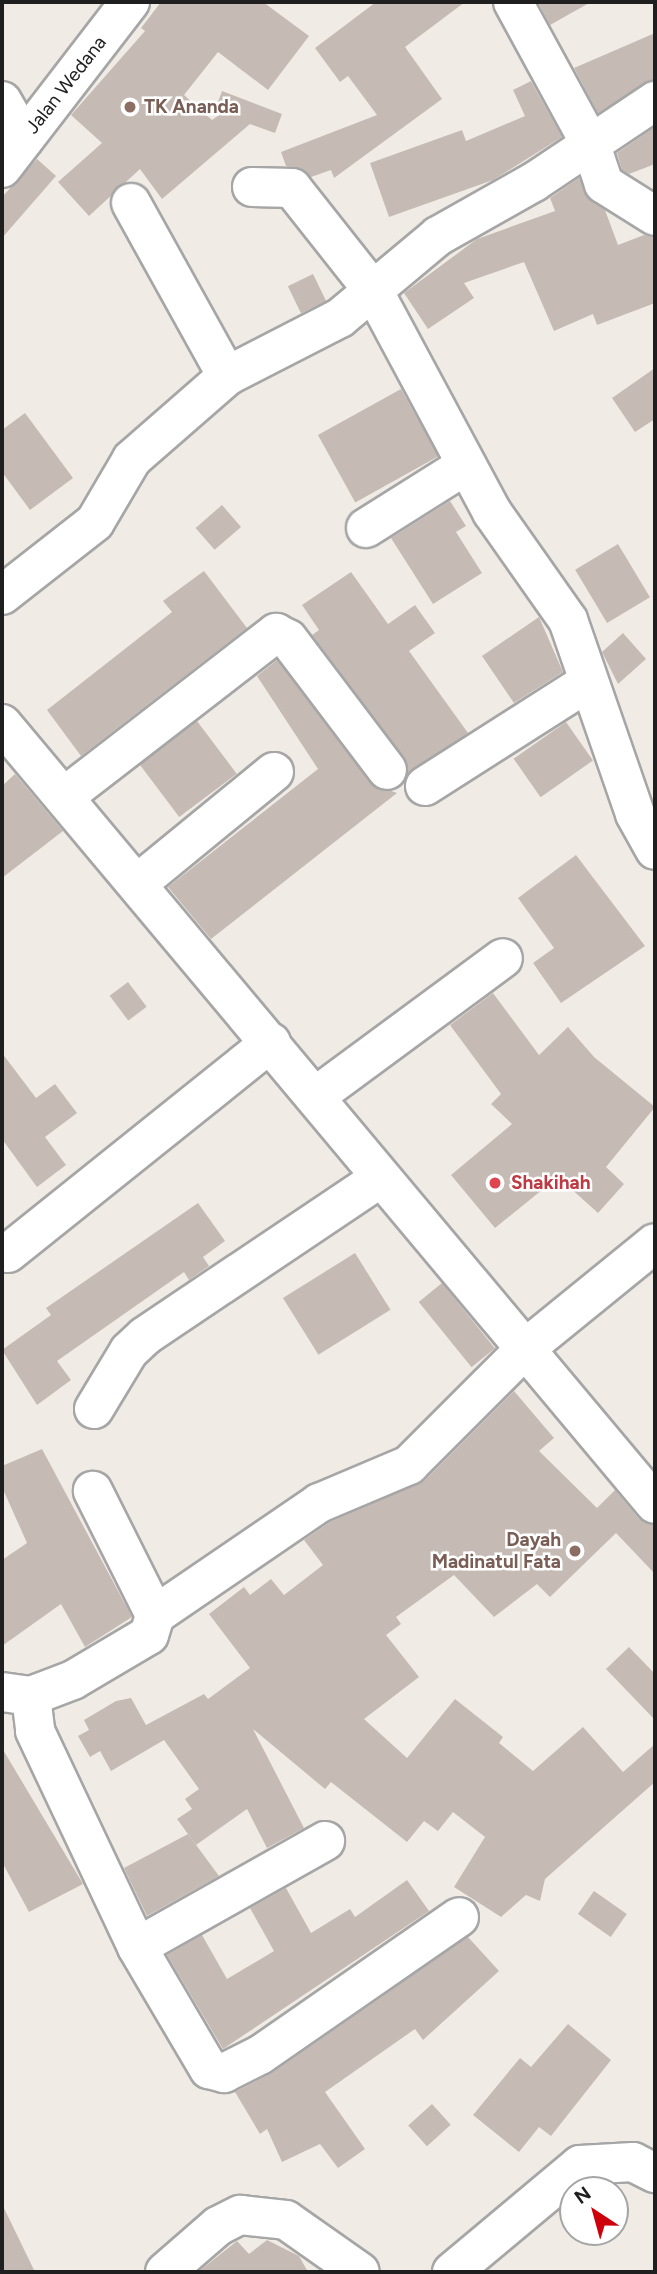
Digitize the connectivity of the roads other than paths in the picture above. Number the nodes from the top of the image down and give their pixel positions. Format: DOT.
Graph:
graph roads {
  1 [pos="130,2"];
  2 [pos="513,2"];
  3 [pos="2,101"];
  4 [pos="655,101"];
  5 [pos="591,145"];
  6 [pos="13,153"];
  7 [pos="252,187"];
  8 [pos="131,203"];
  9 [pos="655,216"];
  10 [pos="374,292"];
  11 [pos="227,376"];
  12 [pos="466,465"];
  13 [pos="366,528"];
  14 [pos="2,595"];
  15 [pos="588,682"];
  16 [pos="2,724"];
  17 [pos="387,770"];
  18 [pos="274,772"];
  19 [pos="425,786"];
  20 [pos="65,796"];
  21 [pos="655,850"];
  22 [pos="137,884"];
  23 [pos="503,958"];
  24 [pos="271,1042"];
  25 [pos="316,1096"];
  26 [pos="380,1178"];
  27 [pos="655,1243"];
  28 [pos="8,1253"];
  29 [pos="526,1348"];
  30 [pos="94,1409"];
  31 [pos="93,1491"];
  32 [pos="655,1504"];
  33 [pos="155,1615"];
  34 [pos="16,1694"];
  35 [pos="325,1841"];
  36 [pos="459,1917"];
  37 [pos="137,1947"];
  38 [pos="655,2173"];
  39 [pos="164,2272"];
  40 [pos="360,2272"];
  41 [pos="452,2272"];
  1 -- 6 [label="street, Jalan Wedana"];
  2 -- 5 [label="street"];
  3 -- 6 [label="street"];
  4 -- 5 [label="street"];
  5 -- 9 [label="street"];
  5 -- 10 [label="street"];
  7 -- 10 [label="street"];
  8 -- 11 [label="street"];
  10 -- 11 [label="street"];
  10 -- 12 [label="street"];
  11 -- 14 [label="street"];
  12 -- 13 [label="street"];
  12 -- 15 [label="street"];
  15 -- 19 [label="street"];
  15 -- 21 [label="street"];
  16 -- 20 [label="street"];
  17 -- 20 [label="street"];
  18 -- 22 [label="street"];
  20 -- 22 [label="street"];
  22 -- 24 [label="street"];
  23 -- 25 [label="street"];
  24 -- 25 [label="street"];
  24 -- 28 [label="street"];
  25 -- 26 [label="street"];
  26 -- 29 [label="street"];
  26 -- 30 [label="street"];
  27 -- 29 [label="street"];
  29 -- 32 [label="street"];
  29 -- 33 [label="street"];
  31 -- 33 [label="street"];
  33 -- 34 [label="street"];
  34 -- 37 [label="street"];
  35 -- 37 [label="street"];
  36 -- 37 [label="street"];
  38 -- 41 [label="street"];
  39 -- 40 [label="street"];
}
